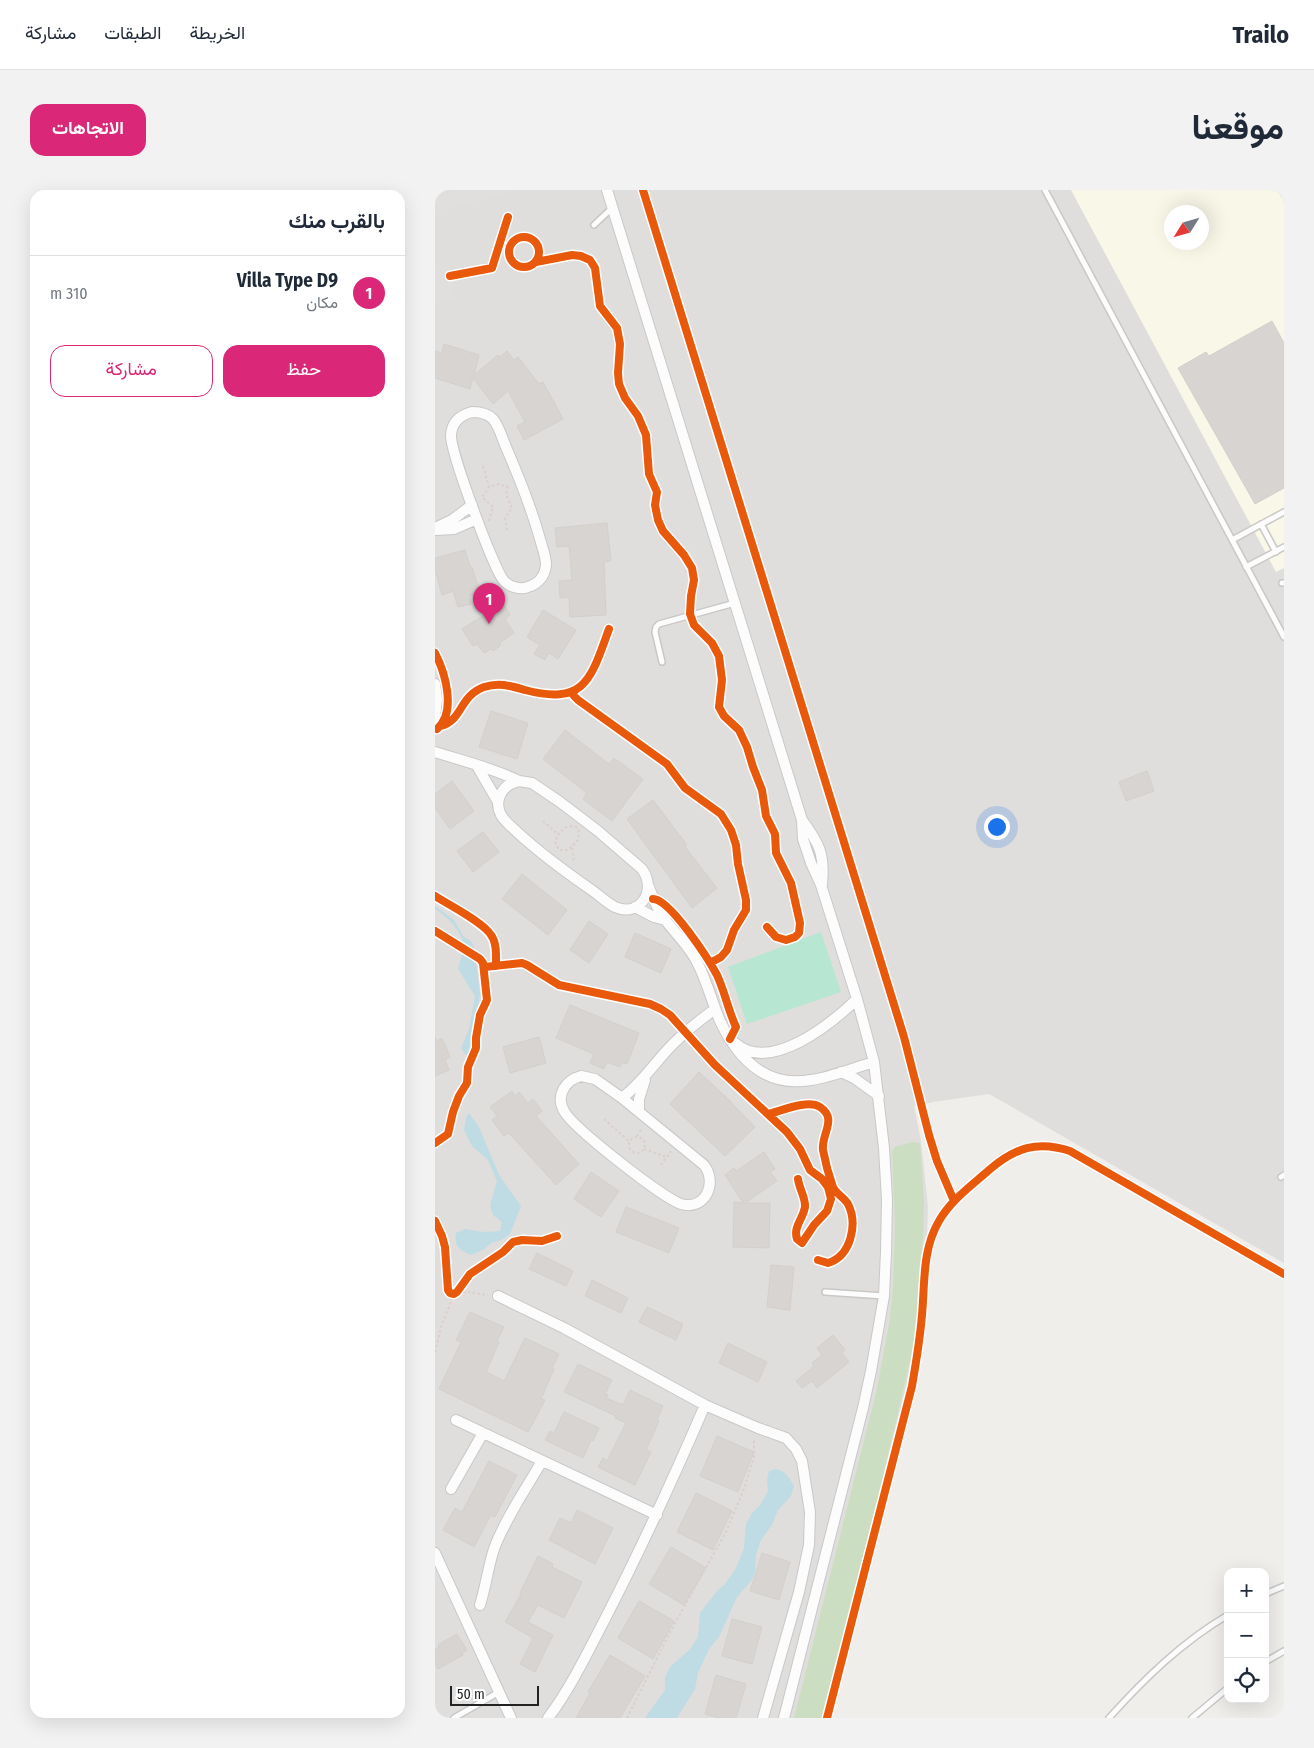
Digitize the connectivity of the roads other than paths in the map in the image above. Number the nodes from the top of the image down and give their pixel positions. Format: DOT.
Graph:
graph roads {
  1 [pos="607,190"];
  2 [pos="1045,190"];
  3 [pos="1282,190"];
  4 [pos="1284,194"];
  5 [pos="613,208"];
  6 [pos="594,225"];
  7 [pos="472,505"];
  8 [pos="1284,512"];
  9 [pos="477,519"];
  10 [pos="1261,524"];
  11 [pos="435,529"];
  12 [pos="1232,540"];
  13 [pos="1284,547"];
  14 [pos="1275,552"];
  15 [pos="1246,567"];
  16 [pos="735,603"];
  17 [pos="1284,637"];
  18 [pos="662,662"];
  19 [pos="435,684"];
  20 [pos="435,718"];
  21 [pos="435,752"];
  22 [pos="477,766"];
  23 [pos="519,781"];
  24 [pos="498,802"];
  25 [pos="649,887"];
  26 [pos="635,907"];
  27 [pos="665,920"];
  28 [pos="857,999"];
  29 [pos="715,1009"];
  30 [pos="730,1039"];
  31 [pos="767,1053"];
  32 [pos="874,1062"];
  33 [pos="841,1072"];
  34 [pos="764,1074"];
  35 [pos="646,1077"];
  36 [pos="879,1096"];
  37 [pos="622,1098"];
  38 [pos="639,1111"];
  39 [pos="825,1292"];
  40 [pos="498,1296"];
  41 [pos="884,1296"];
  42 [pos="705,1405"];
  43 [pos="456,1420"];
  44 [pos="483,1433"];
  45 [pos="542,1461"];
  46 [pos="451,1489"];
  47 [pos="657,1515"];
  48 [pos="435,1553"];
  49 [pos="1284,1586"];
  50 [pos="1269,1592"];
  51 [pos="480,1605"];
  52 [pos="1224,1618"];
  53 [pos="1284,1651"];
  54 [pos="1269,1660"];
  55 [pos="1224,1691"];
  56 [pos="499,1692"];
  57 [pos="455,1718"];
  58 [pos="511,1718"];
  59 [pos="548,1718"];
  60 [pos="763,1718"];
  61 [pos="784,1718"];
  62 [pos="1109,1718"];
  63 [pos="1192,1718"];
  1 -- 5 [label="street"];
  2 -- 12 [label="lane"];
  3 -- 4 [label="lane"];
  5 -- 6 [label="lane"];
  5 -- 16 [label="street"];
  7 -- 9 [label="street"];
  7 -- 9 [label="street"];
  7 -- 11 [label="street"];
  8 -- 10 [label="lane"];
  9 -- 11 [label="street"];
  10 -- 12 [label="lane"];
  10 -- 14 [label="lane"];
  12 -- 15 [label="lane"];
  13 -- 14 [label="lane"];
  14 -- 15 [label="lane"];
  15 -- 17 [label="lane"];
  16 -- 18 [label="lane"];
  16 -- 28 [label="street"];
  19 -- 20 [label="street"];
  21 -- 22 [label="street"];
  22 -- 23 [label="street"];
  22 -- 24 [label="street"];
  23 -- 24 [label="street"];
  23 -- 25 [label="street"];
  24 -- 26 [label="street"];
  25 -- 26 [label="street"];
  25 -- 27 [label="street"];
  26 -- 27 [label="street"];
  27 -- 29 [label="street"];
  28 -- 31 [label="street"];
  28 -- 32 [label="street"];
  29 -- 30 [label="street"];
  29 -- 35 [label="street"];
  30 -- 31 [label="street"];
  30 -- 34 [label="street"];
  31 -- 34 [label="street"];
  32 -- 33 [label="street"];
  32 -- 36 [label="street"];
  33 -- 34 [label="street"];
  33 -- 36 [label="street"];
  35 -- 37 [label="street"];
  35 -- 38 [label="street"];
  36 -- 41 [label="street"];
  37 -- 38 [label="street"];
  37 -- 38 [label="street"];
  39 -- 41 [label="lane"];
  40 -- 42 [label="street"];
  41 -- 61 [label="street"];
  42 -- 47 [label="street"];
  42 -- 60 [label="street"];
  43 -- 44 [label="street"];
  44 -- 45 [label="street"];
  44 -- 46 [label="street"];
  45 -- 47 [label="street"];
  45 -- 51 [label="street"];
  47 -- 59 [label="street"];
  48 -- 56 [label="street"];
  49 -- 50 [label="lane"];
  52 -- 62 [label="lane"];
  53 -- 54 [label="lane"];
  55 -- 63 [label="lane"];
  56 -- 57 [label="lane"];
  56 -- 58 [label="street"];
}
